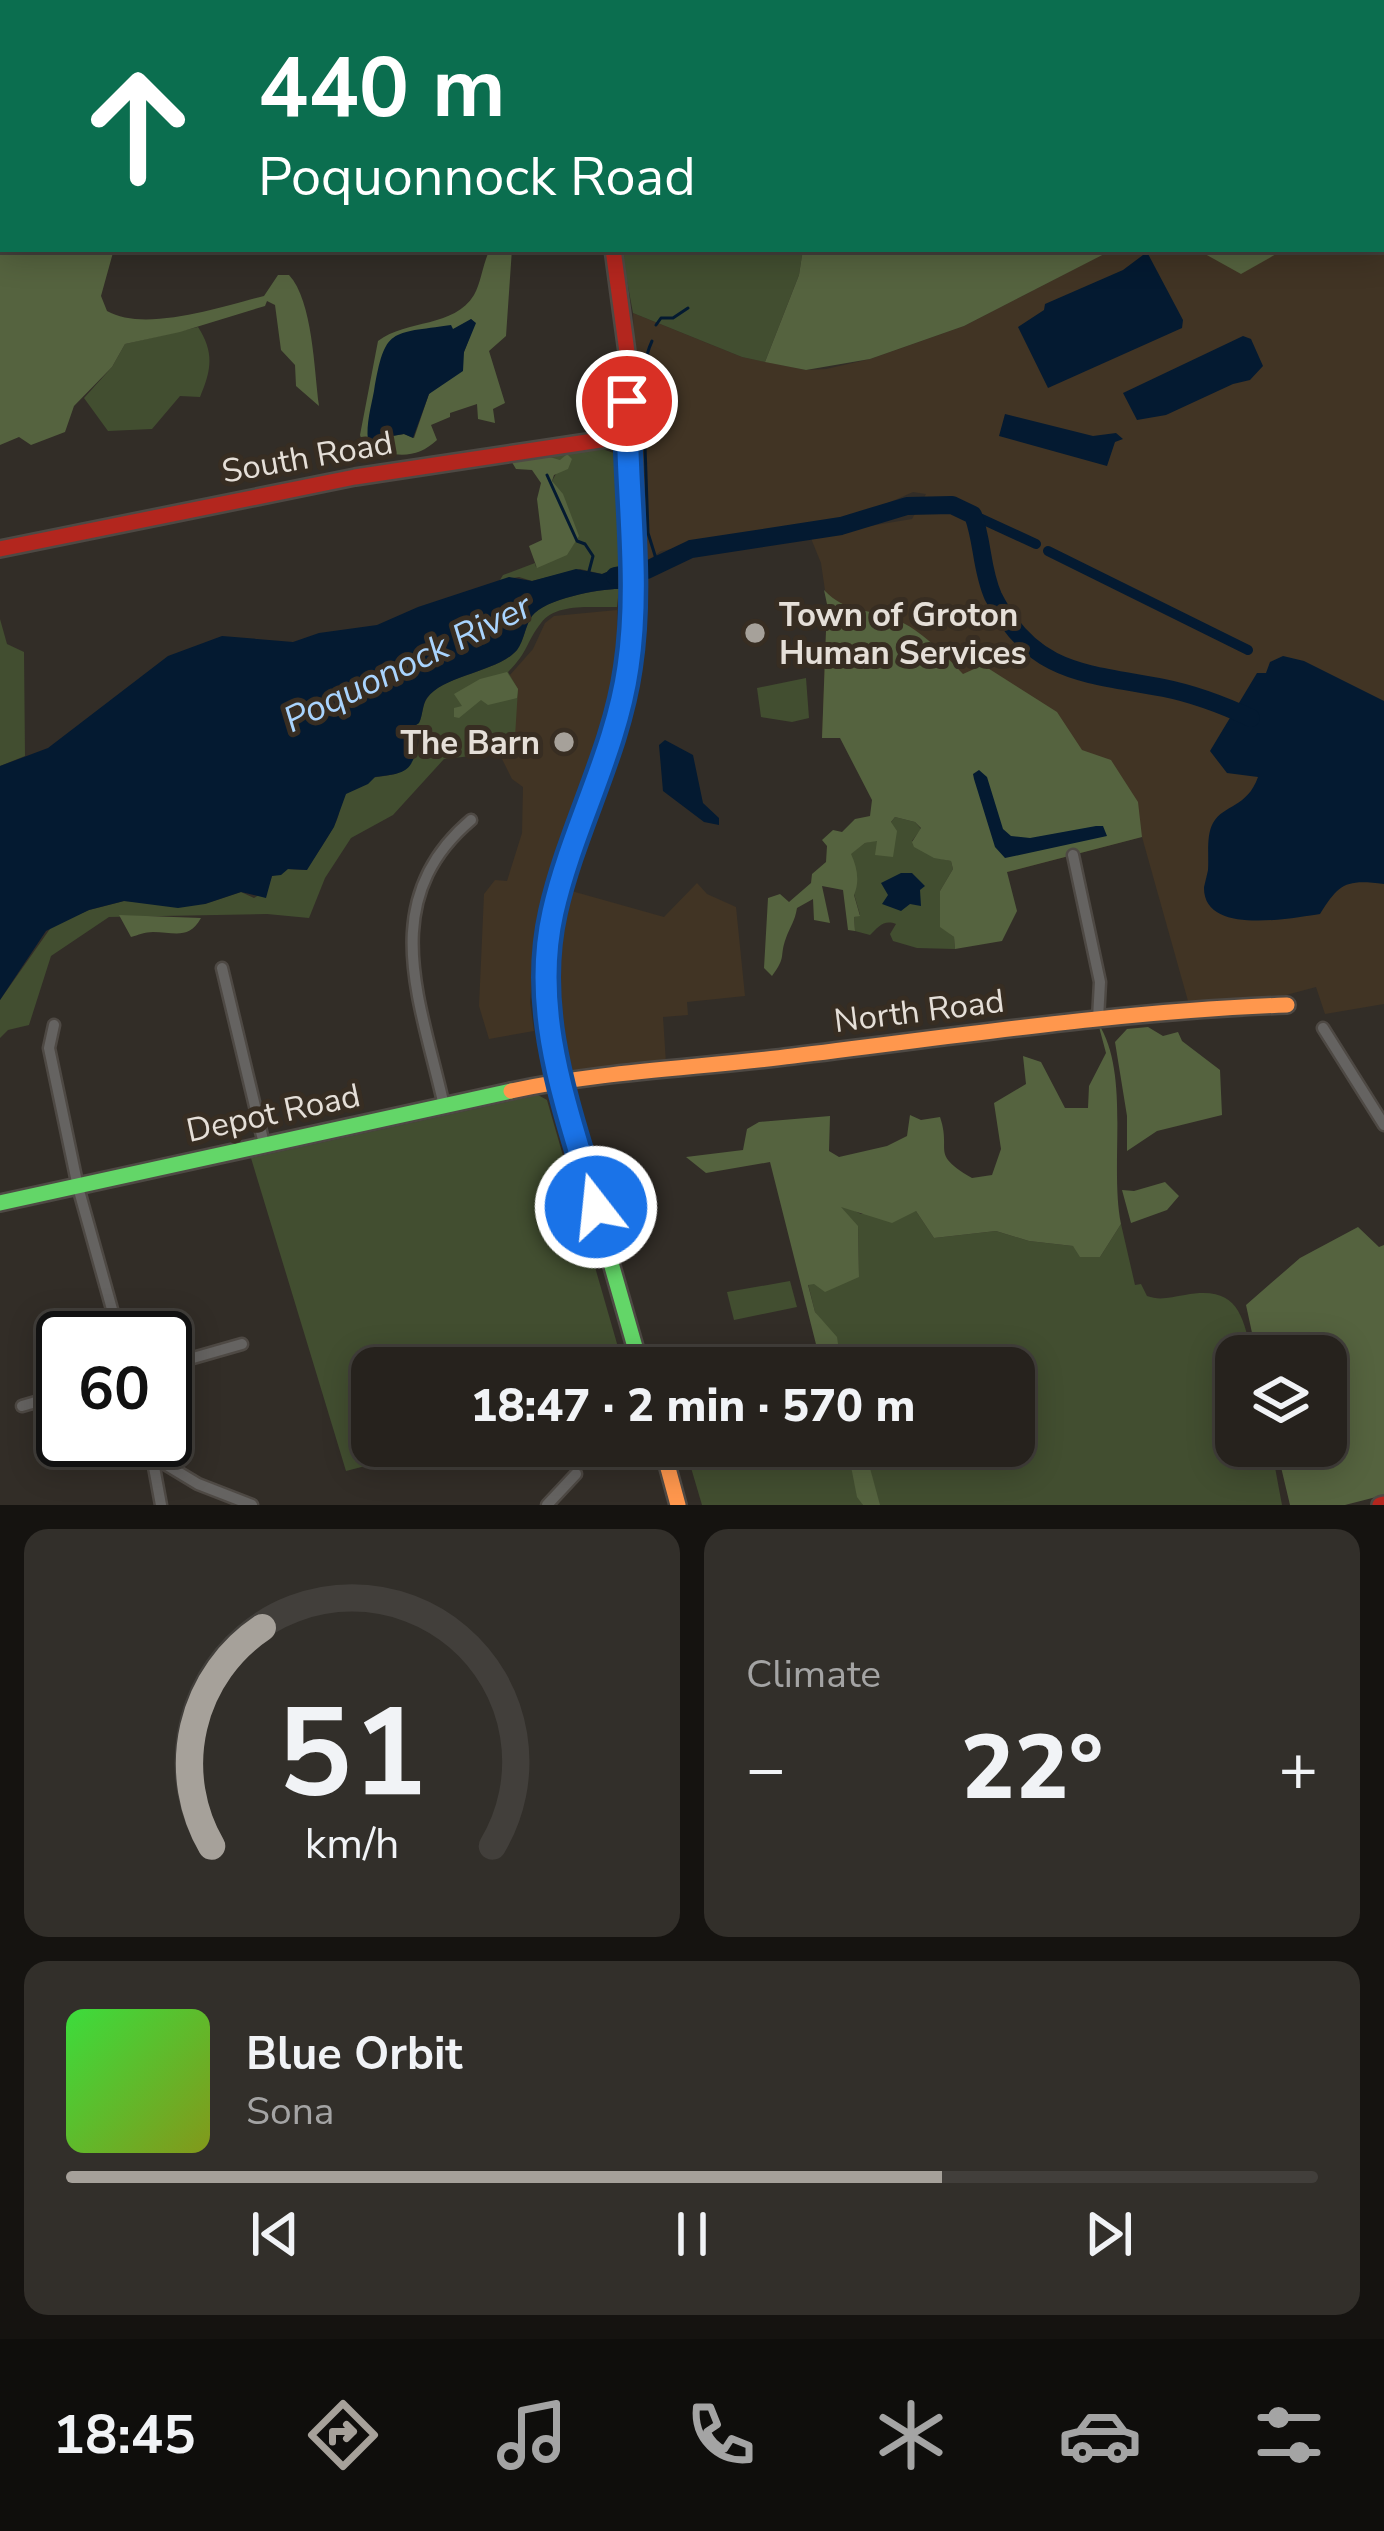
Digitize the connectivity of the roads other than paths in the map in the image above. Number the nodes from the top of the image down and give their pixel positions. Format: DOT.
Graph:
graph roads {
  1 [pos="613,252"];
  2 [pos="627,436"];
  3 [pos="0,549"];
  4 [pos="471,820"];
  5 [pos="1073,855"];
  6 [pos="222,968"];
  7 [pos="1287,1005"];
  8 [pos="1098,1019"];
  9 [pos="55,1024"];
  10 [pos="1323,1028"];
  11 [pos="559,1081"];
  12 [pos="444,1106"];
  13 [pos="1384,1125"];
  14 [pos="264,1144"];
  15 [pos="78,1187"];
  16 [pos="0,1203"];
  17 [pos="112,1311"];
  18 [pos="242,1344"];
  19 [pos="635,1347"];
  20 [pos="192,1358"];
  21 [pos="36,1402"];
  22 [pos="22,1406"];
  23 [pos="156,1467"];
  24 [pos="171,1467"];
  25 [pos="668,1467"];
  26 [pos="576,1474"];
  27 [pos="218,1494"];
  28 [pos="207,1504"];
  29 [pos="161,1505"];
  30 [pos="252,1505"];
  31 [pos="547,1505"];
  32 [pos="678,1505"];
  1 -- 2 [label="main road"];
  2 -- 3 [label="main road, South Road"];
  2 -- 11 [label="main road"];
  4 -- 12 [label="street"];
  5 -- 8 [label="street"];
  6 -- 14 [label="street"];
  7 -- 8 [label="main road, North Road"];
  8 -- 11 [label="main road, North Road"];
  9 -- 15 [label="street"];
  10 -- 13 [label="street"];
  11 -- 12 [label="main road, Depot Road"];
  11 -- 19 [label="main road"];
  12 -- 14 [label="main road, Depot Road"];
  14 -- 15 [label="main road, Depot Road"];
  15 -- 16 [label="main road, Depot Road"];
  15 -- 17 [label="street"];
  18 -- 20 [label="street"];
  21 -- 22 [label="street"];
  23 -- 29 [label="street"];
  24 -- 27 [label="street"];
  25 -- 32 [label="main road"];
  26 -- 31 [label="street"];
  27 -- 28 [label="street"];
  27 -- 30 [label="street"];
}
